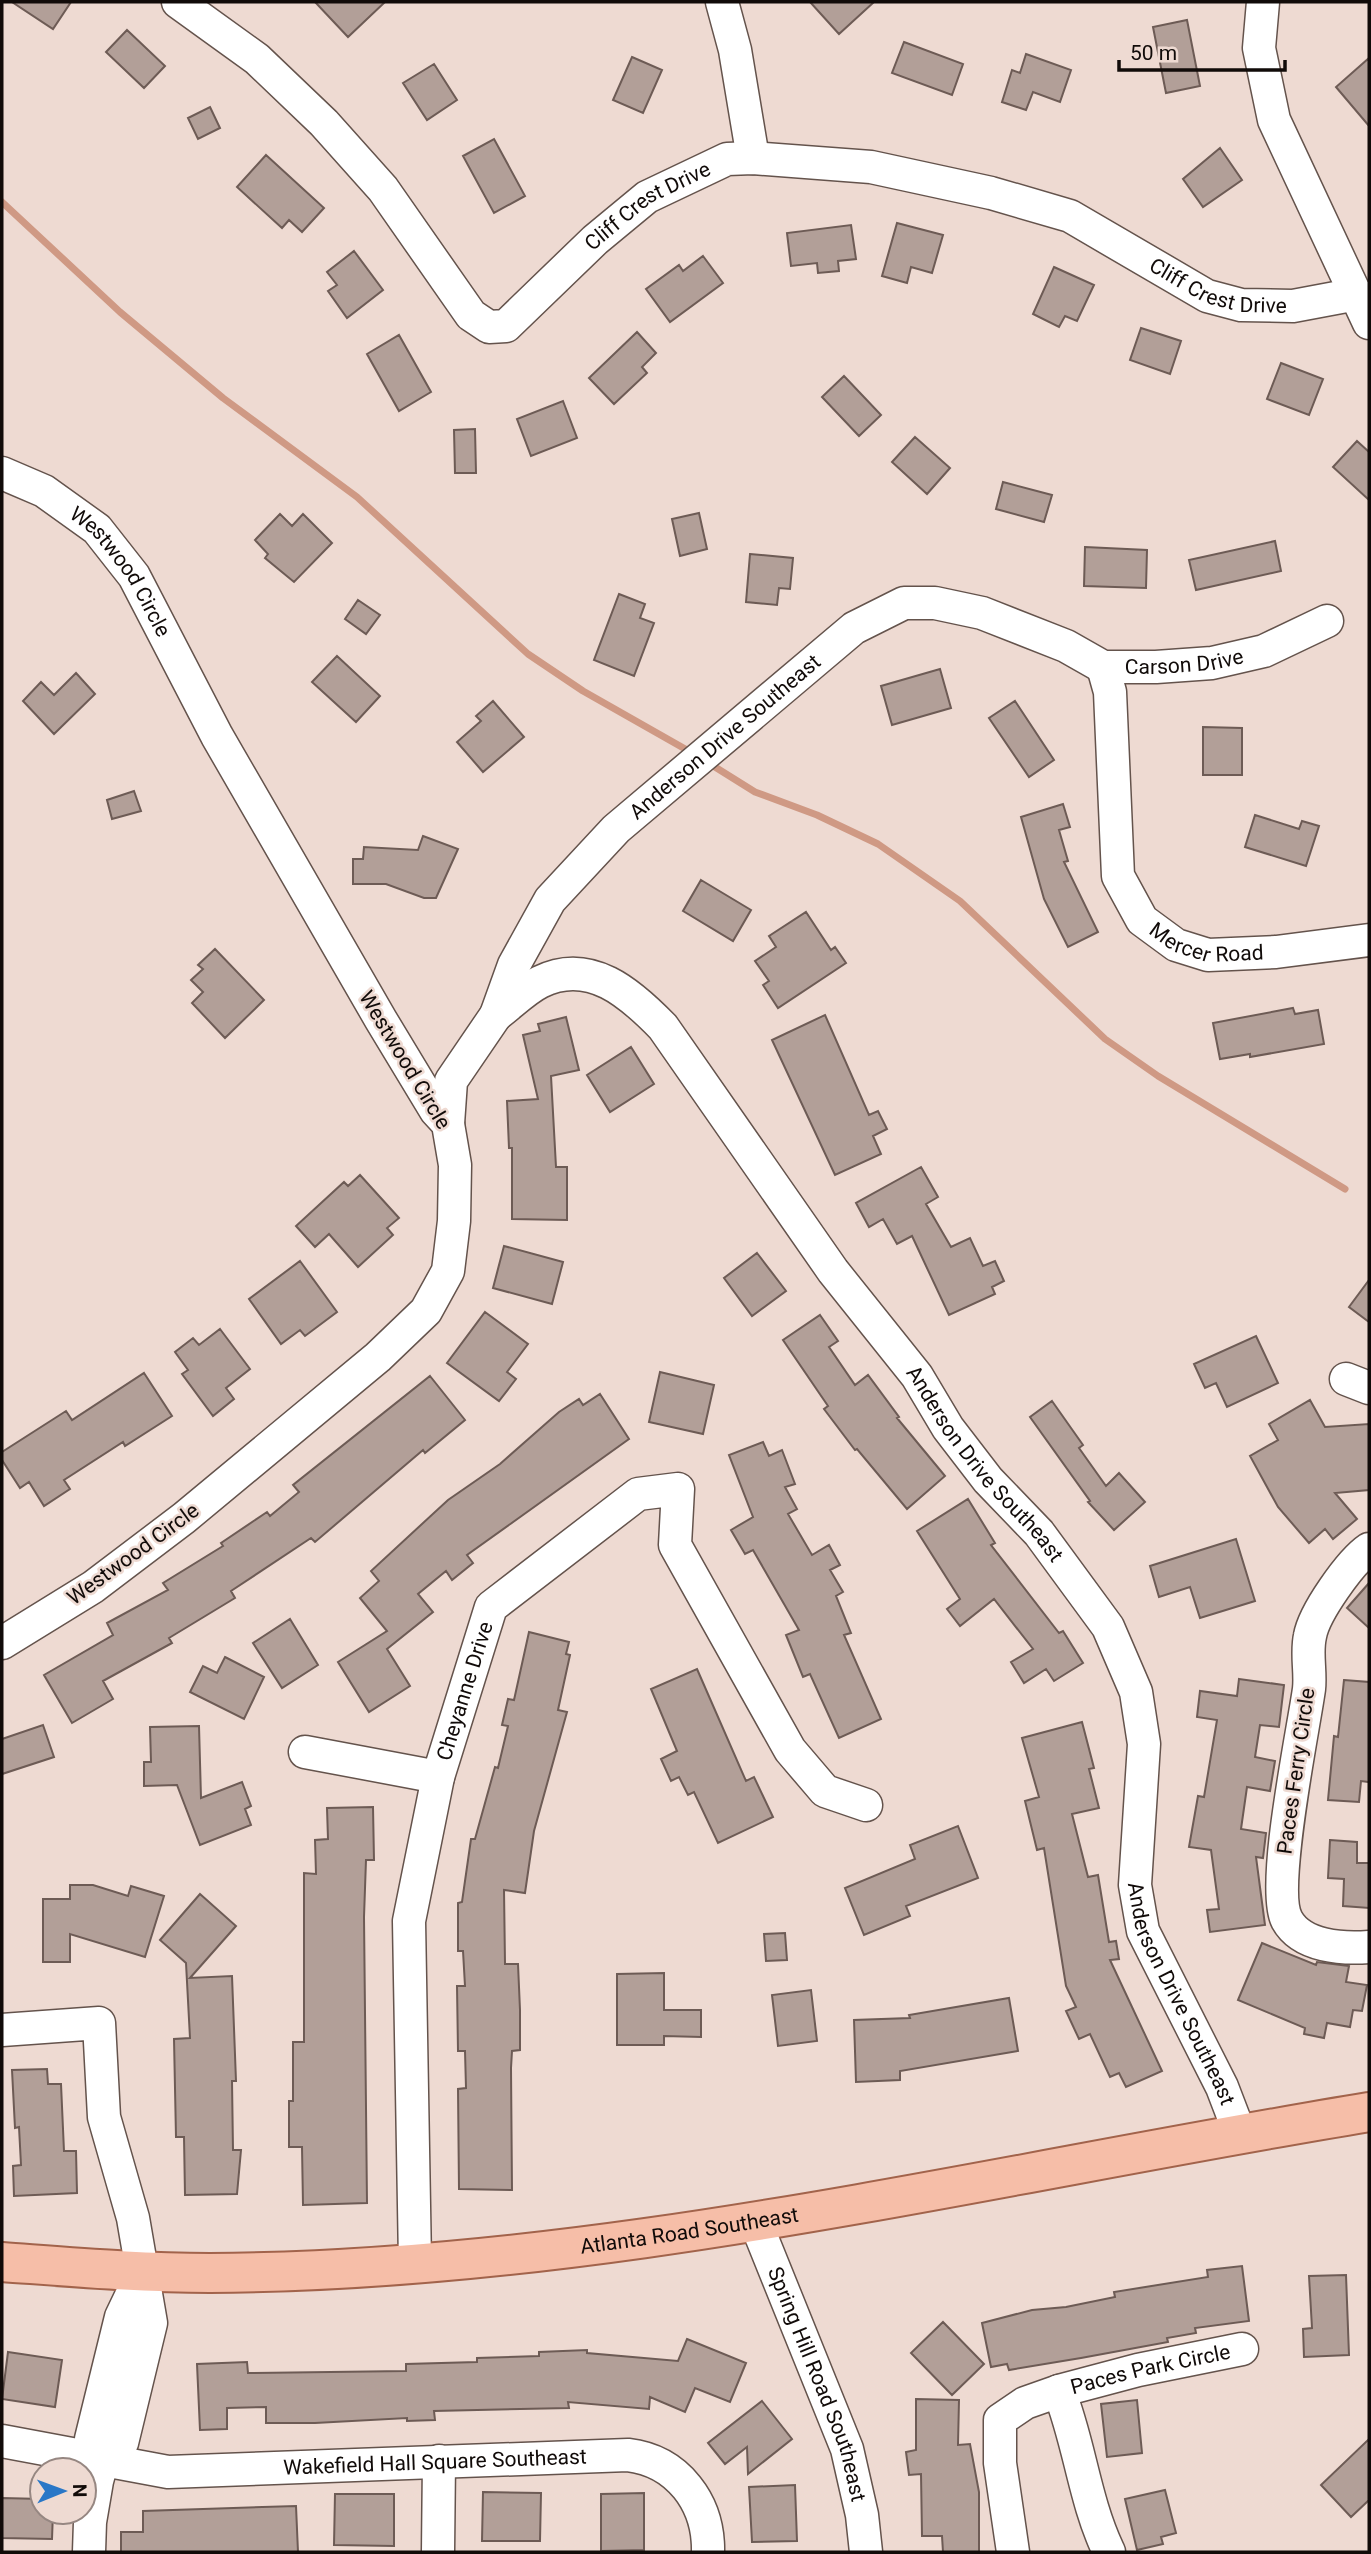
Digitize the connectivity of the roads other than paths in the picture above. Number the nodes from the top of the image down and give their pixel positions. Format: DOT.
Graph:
graph roads {
  1 [pos="178,2"];
  2 [pos="722,2"];
  3 [pos="1263,2"];
  4 [pos="753,158"];
  5 [pos="1357,294"];
  6 [pos="1369,323"];
  7 [pos="2,473"];
  8 [pos="1327,621"];
  9 [pos="1040,636"];
  10 [pos="1103,667"];
  11 [pos="1369,940"];
  12 [pos="496,1015"];
  13 [pos="449,1124"];
  14 [pos="1369,1549"];
  15 [pos="2,1643"];
  16 [pos="305,1752"];
  17 [pos="438,1777"];
  18 [pos="866,1805"];
  19 [pos="1369,1947"];
  20 [pos="2,2030"];
  21 [pos="1369,2112"];
  22 [pos="1240,2134"];
  23 [pos="755,2221"];
  24 [pos="2,2262"];
  25 [pos="415,2262"];
  26 [pos="143,2271"];
  27 [pos="1242,2348"];
  28 [pos="1059,2391"];
  29 [pos="2,2441"];
  30 [pos="103,2459"];
  31 [pos="439,2461"];
  32 [pos="89,2552"];
  33 [pos="438,2552"];
  34 [pos="708,2552"];
  35 [pos="866,2552"];
  36 [pos="1013,2552"];
  37 [pos="1108,2552"];
  1 -- 4 [label="street, Cliff Crest Drive"];
  2 -- 4 [label="street"];
  3 -- 5 [label="street"];
  4 -- 5 [label="street, Cliff Crest Drive"];
  5 -- 6 [label="street"];
  7 -- 13 [label="street, Westwood Circle"];
  8 -- 10 [label="street, Carson Drive"];
  9 -- 10 [label="street, Carson Drive"];
  9 -- 12 [label="street, Anderson Drive Southeast"];
  10 -- 11 [label="street, Mercer Road"];
  12 -- 13 [label="street, Anderson Drive Southeast"];
  12 -- 22 [label="street, Anderson Drive Southeast"];
  13 -- 15 [label="street, Westwood Circle"];
  14 -- 19 [label="street, Paces Ferry Circle"];
  16 -- 17 [label="street"];
  17 -- 18 [label="street, Cheyanne Drive"];
  17 -- 25 [label="street, Cheyanne Drive"];
  20 -- 26 [label="street"];
  21 -- 22 [label="main road, Atlanta Road Southeast"];
  22 -- 23 [label="main road, Atlanta Road Southeast"];
  23 -- 25 [label="main road, Atlanta Road Southeast"];
  23 -- 35 [label="street, Spring Hill Road Southeast"];
  24 -- 26 [label="main road, Atlanta Road Southeast"];
  25 -- 26 [label="main road, Atlanta Road Southeast"];
  26 -- 30 [label="street"];
  27 -- 28 [label="street, Paces Park Circle"];
  28 -- 36 [label="street, Paces Park Circle"];
  28 -- 37 [label="street, Paces Park Circle"];
  29 -- 30 [label="street, Wakefield Hall Square Southeast"];
  30 -- 31 [label="street, Wakefield Hall Square Southeast"];
  30 -- 32 [label="street"];
  31 -- 33 [label="street"];
  31 -- 34 [label="street, Wakefield Hall Square Southeast"];
}
